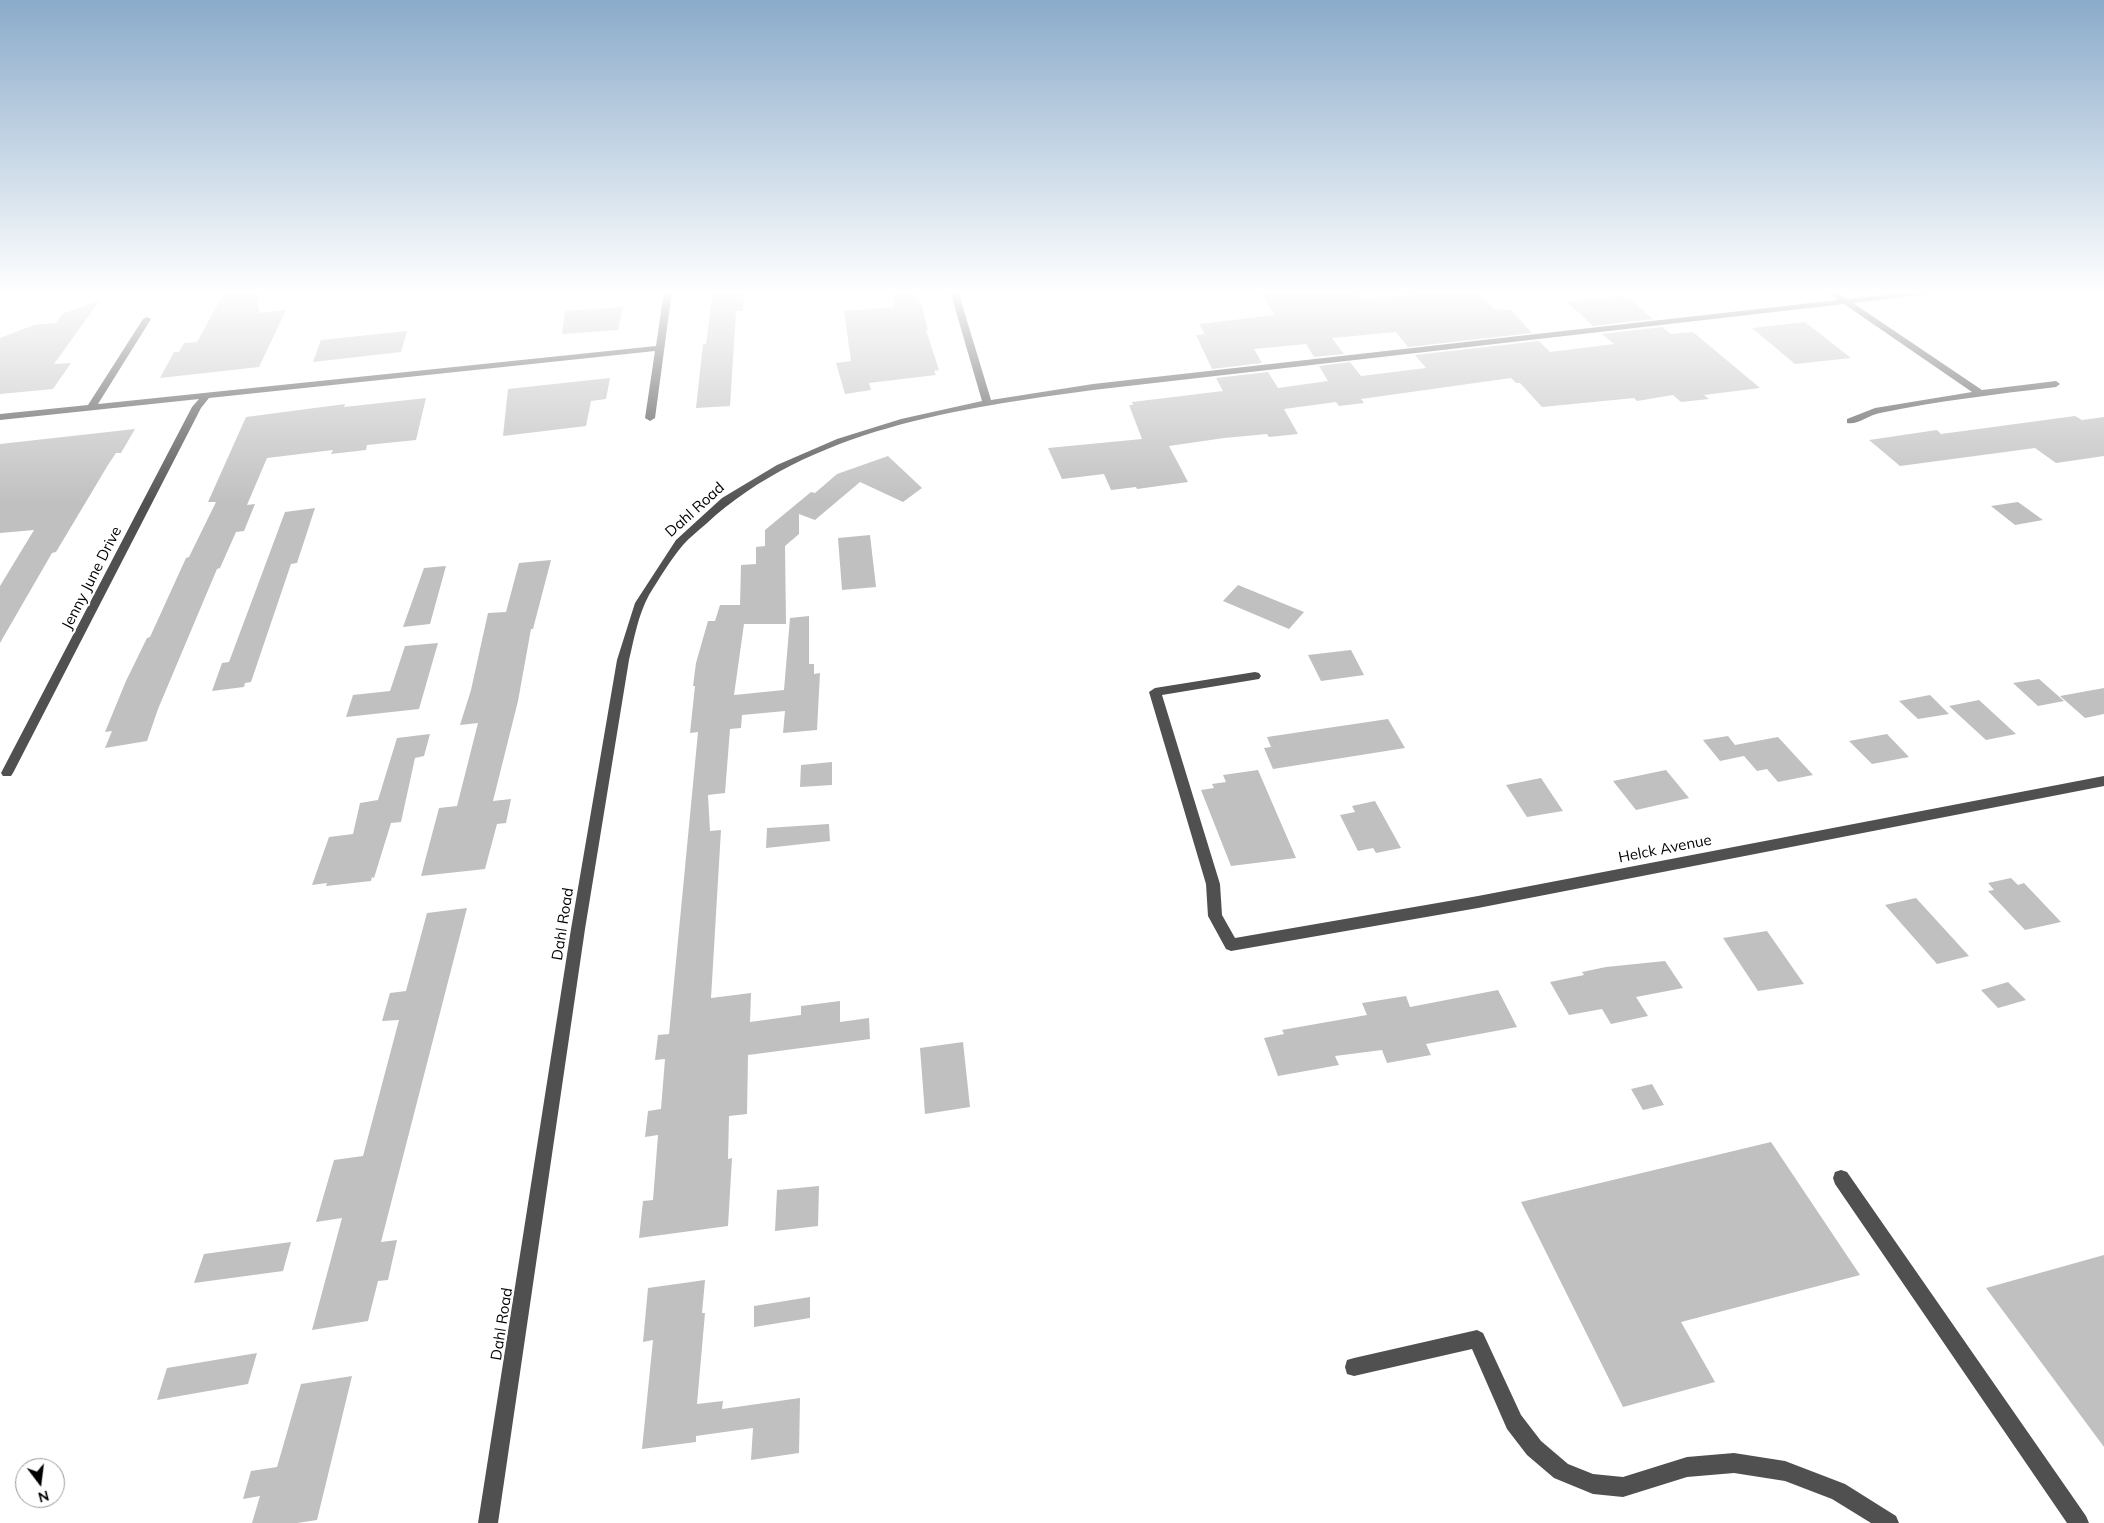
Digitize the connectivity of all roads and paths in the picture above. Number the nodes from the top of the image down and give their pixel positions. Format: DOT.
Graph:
graph roads {
  1 [pos="119,362"];
  2 [pos="529,362"];
  3 [pos="657,362"];
  4 [pos="975,362"];
  5 [pos="1311,362"];
  6 [pos="1935,362"];
  7 [pos="2056,384"];
  8 [pos="1980,393"];
  9 [pos="205,397"];
  10 [pos="987,403"];
  11 [pos="91,408"];
  12 [pos="0,418"];
  13 [pos="650,418"];
  14 [pos="1850,421"];
  15 [pos="1255,676"];
  16 [pos="7,773"];
  17 [pos="2104,781"];
  18 [pos="1841,1178"];
  19 [pos="1354,1367"];
  20 [pos="488,1523"];
  21 [pos="1890,1523"];
  22 [pos="2080,1523"];
  1 -- 11 [label="street"];
  2 -- 9 [label="street"];
  3 -- 13 [label="street"];
  4 -- 10 [label="street"];
  5 -- 10 [label="street, Dahl Road"];
  6 -- 8 [label="street"];
  7 -- 8 [label="street"];
  8 -- 14 [label="street"];
  9 -- 11 [label="street"];
  9 -- 16 [label="street, Jenny June Drive"];
  10 -- 20 [label="street, Dahl Road"];
  11 -- 12 [label="street"];
  15 -- 17 [label="street, Helck Avenue"];
  18 -- 22 [label="street"];
  19 -- 21 [label="street"];
}
